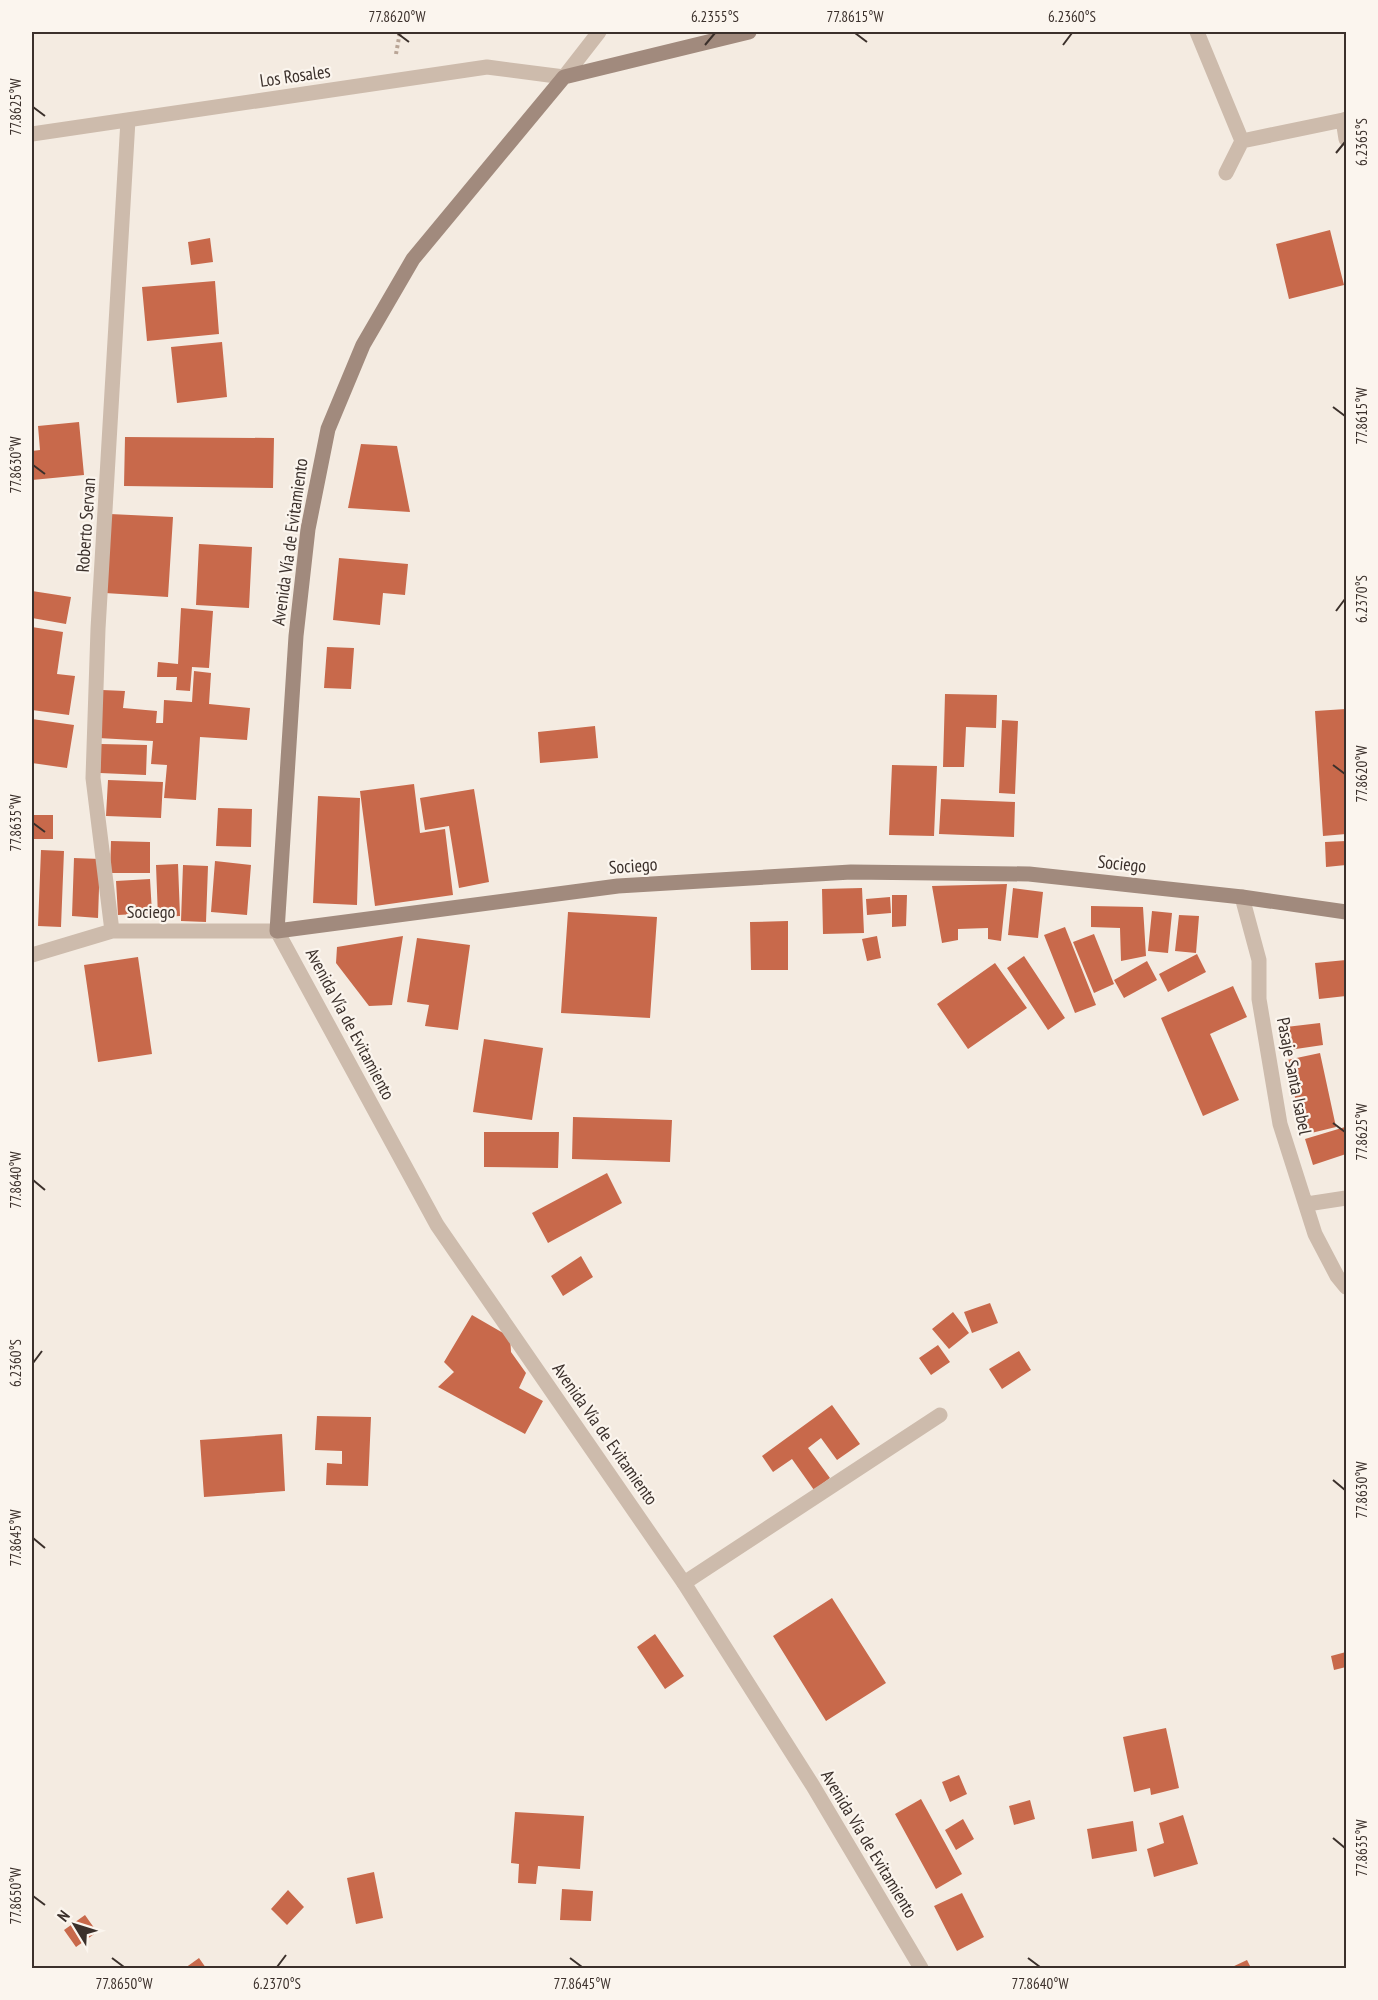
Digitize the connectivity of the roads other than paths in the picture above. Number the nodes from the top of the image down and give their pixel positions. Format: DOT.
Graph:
graph roads {
  1 [pos="599,32"];
  2 [pos="749,32"];
  3 [pos="1197,32"];
  4 [pos="564,77"];
  5 [pos="128,120"];
  6 [pos="1345,120"];
  7 [pos="32,134"];
  8 [pos="1347,139"];
  9 [pos="1242,141"];
  10 [pos="1226,173"];
  11 [pos="1242,897"];
  12 [pos="1347,912"];
  13 [pos="278,931"];
  14 [pos="112,932"];
  15 [pos="32,956"];
  16 [pos="1347,1198"];
  17 [pos="1307,1204"];
  18 [pos="1347,1287"];
  19 [pos="940,1415"];
  20 [pos="684,1583"];
  21 [pos="921,1968"];
  1 -- 4 [label="street, Avenida Vía de Evitamiento"];
  2 -- 4 [label="main road"];
  3 -- 9 [label="street"];
  4 -- 5 [label="street, Los Rosales"];
  4 -- 13 [label="main road, Avenida Vía de Evitamiento"];
  5 -- 7 [label="street, Los Rosales"];
  5 -- 14 [label="street, Roberto Servan"];
  6 -- 8 [label="street"];
  6 -- 9 [label="street"];
  9 -- 10 [label="street"];
  11 -- 12 [label="main road, Sociego"];
  11 -- 13 [label="main road, Sociego"];
  11 -- 17 [label="street, Pasaje Santa Isabel"];
  13 -- 14 [label="street, Sociego"];
  13 -- 20 [label="street, Avenida Vía de Evitamiento"];
  14 -- 15 [label="street, Sociego"];
  16 -- 17 [label="street"];
  17 -- 18 [label="street, Pasaje Santa Isabel"];
  19 -- 20 [label="street"];
  20 -- 21 [label="street, Avenida Vía de Evitamiento"];
}
